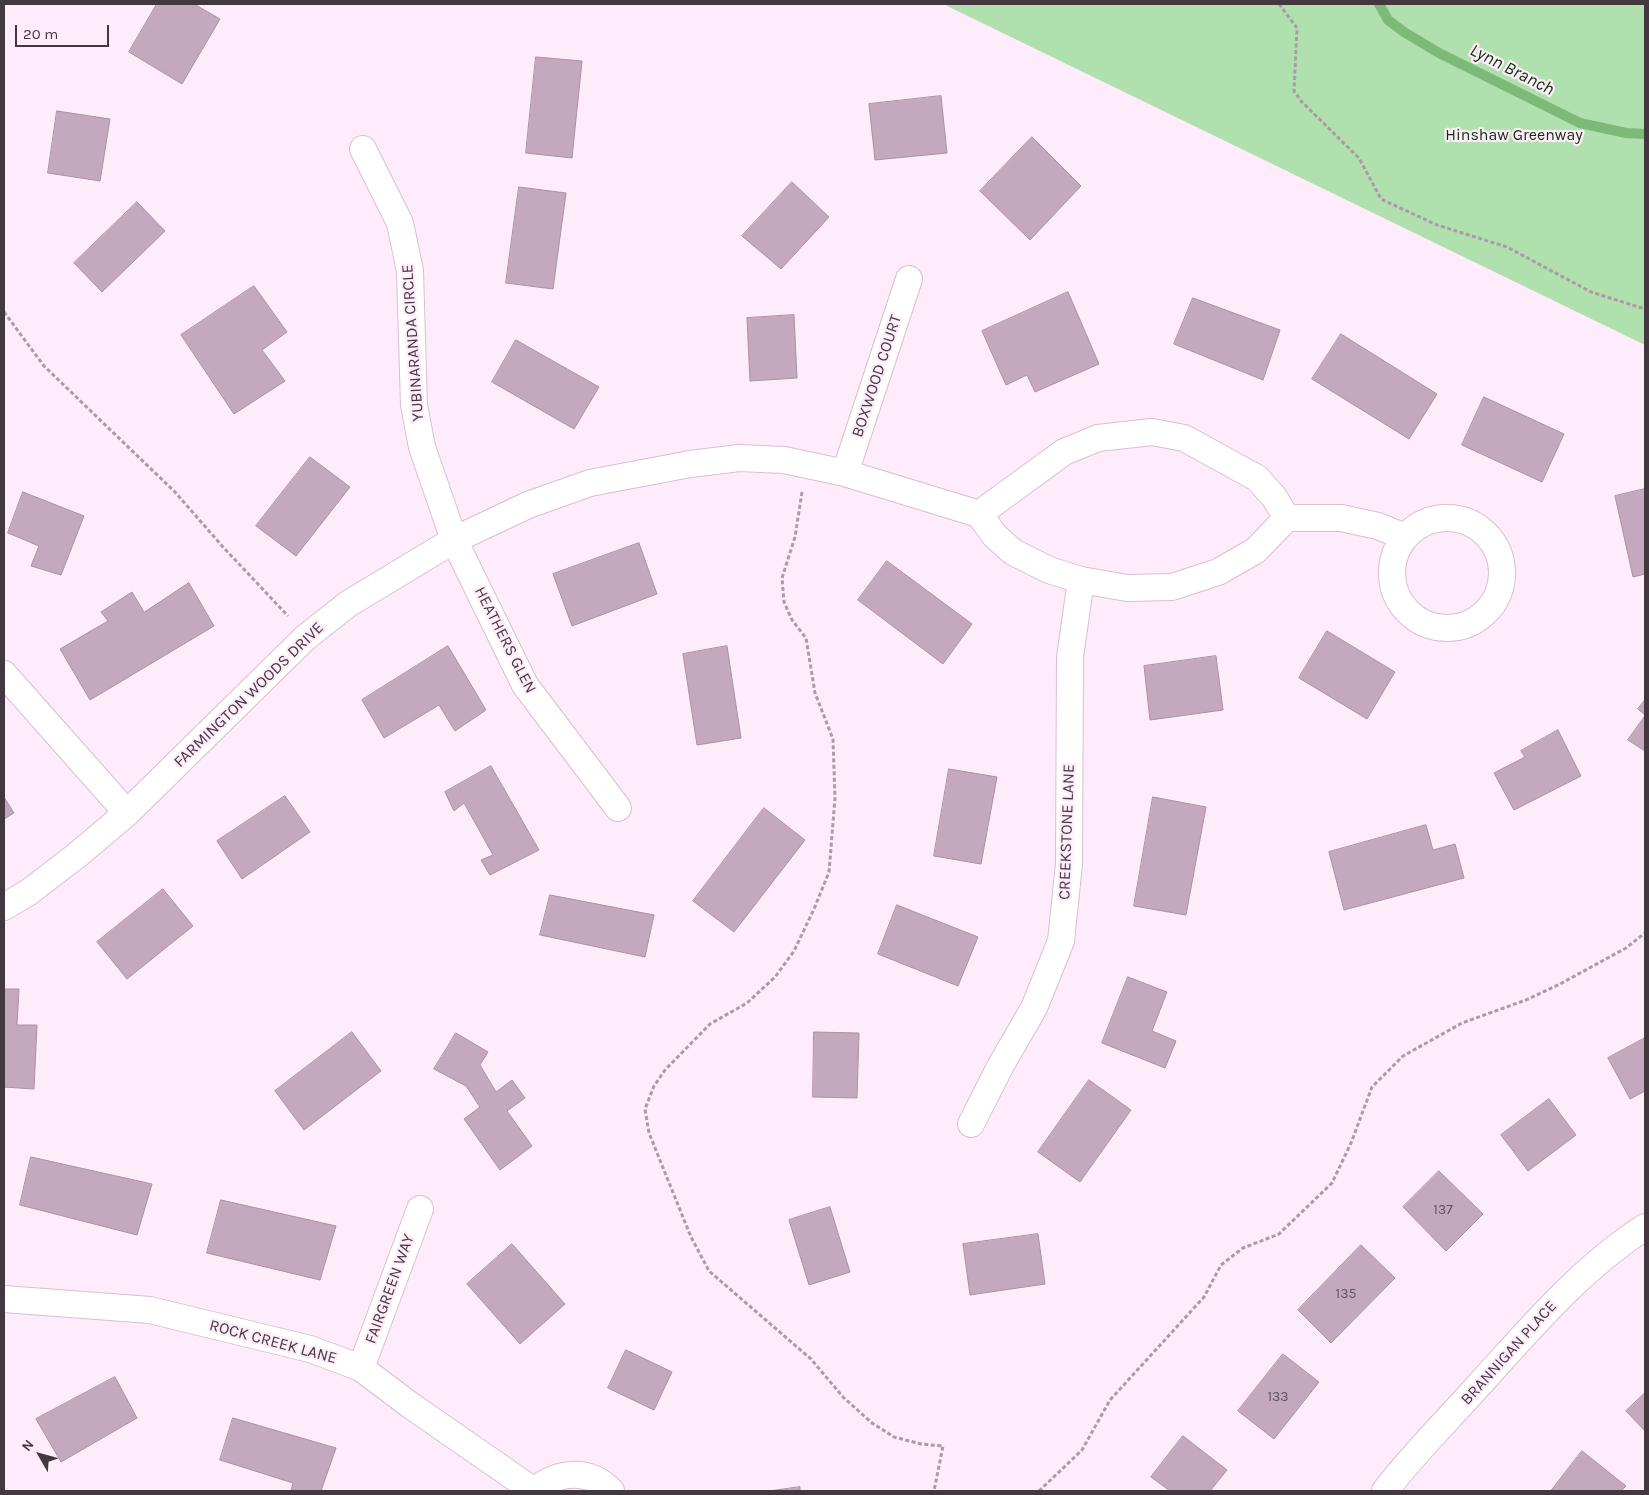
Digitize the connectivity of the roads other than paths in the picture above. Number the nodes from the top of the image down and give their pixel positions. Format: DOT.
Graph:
graph roads {
  1 [pos="363,149"];
  2 [pos="909,279"];
  3 [pos="845,473"];
  4 [pos="979,514"];
  5 [pos="1287,518"];
  6 [pos="1405,537"];
  7 [pos="454,540"];
  8 [pos="1081,580"];
  9 [pos="4,674"];
  10 [pos="618,808"];
  11 [pos="127,813"];
  12 [pos="4,907"];
  13 [pos="971,1124"];
  14 [pos="420,1209"];
  15 [pos="1645,1227"];
  16 [pos="4,1299"];
  17 [pos="361,1368"];
  18 [pos="534,1491"];
  19 [pos="611,1491"];
  20 [pos="1385,1491"];
  1 -- 7 [label="street, YUBINARANDA CIRCLE"];
  2 -- 3 [label="street, BOXWOOD COURT"];
  3 -- 4 [label="street, FARMINGTON WOODS DRIVE"];
  3 -- 7 [label="street, FARMINGTON WOODS DRIVE"];
  4 -- 5 [label="street"];
  4 -- 8 [label="street"];
  5 -- 6 [label="street"];
  5 -- 8 [label="street"];
  6 -- 6 [label="street"];
  7 -- 10 [label="street, HEATHERS GLEN"];
  7 -- 11 [label="street, FARMINGTON WOODS DRIVE"];
  8 -- 13 [label="street, CREEKSTONE LANE"];
  9 -- 11 [label="street"];
  11 -- 12 [label="street, FARMINGTON WOODS DRIVE"];
  14 -- 17 [label="street, FAIRGREEN WAY"];
  15 -- 20 [label="street, BRANNIGAN PLACE"];
  16 -- 17 [label="street, ROCK CREEK LANE"];
  17 -- 18 [label="street, ROCK CREEK LANE"];
  18 -- 19 [label="street, ROCK CREEK LANE"];
}
